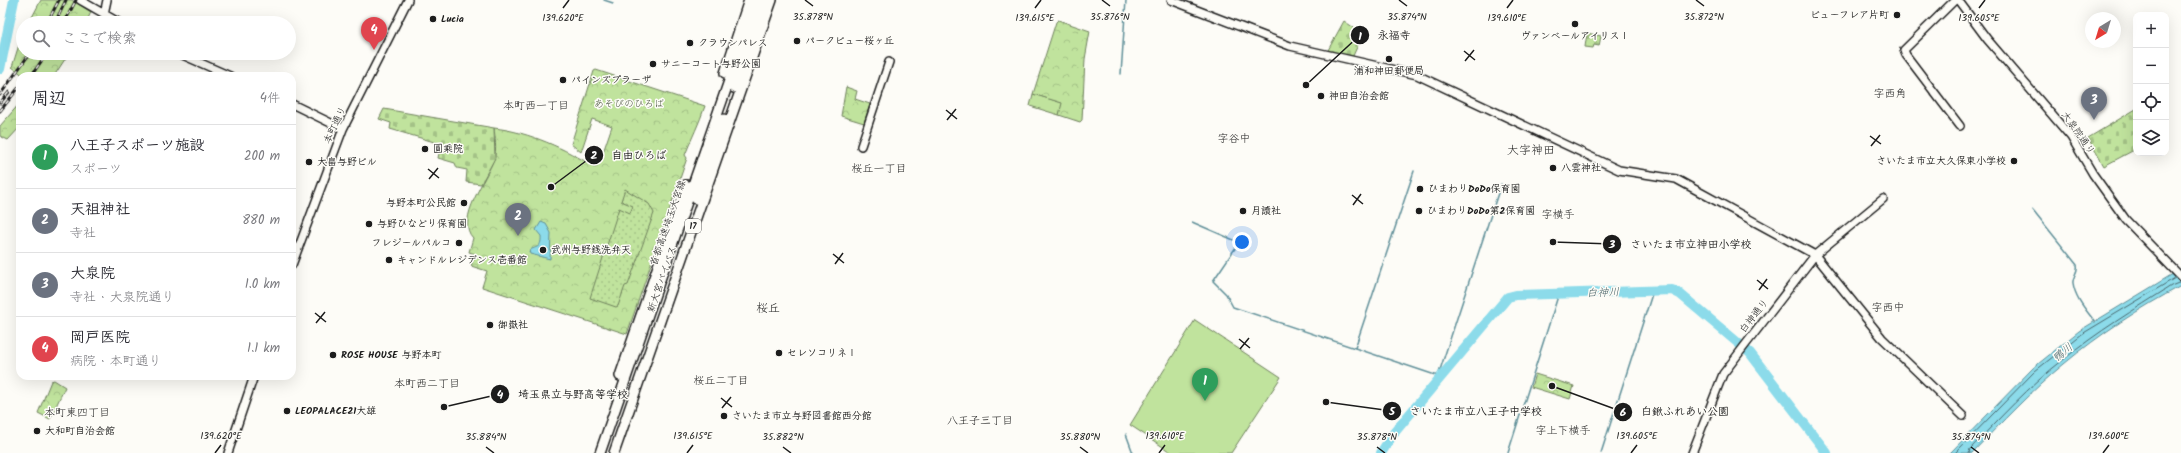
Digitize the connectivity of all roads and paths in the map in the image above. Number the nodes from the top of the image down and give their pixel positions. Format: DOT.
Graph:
graph roads {
  1 [pos="80,0"];
  2 [pos="107,0"];
  3 [pos="408,0"];
  4 [pos="749,0"];
  5 [pos="756,0"];
  6 [pos="765,0"];
  7 [pos="772,0"];
  8 [pos="1171,0"];
  9 [pos="1957,0"];
  10 [pos="104,14"];
  11 [pos="108,16"];
  12 [pos="194,60"];
  13 [pos="889,62"];
  14 [pos="221,72"];
  15 [pos="296,106"];
  16 [pos="1960,126"];
  17 [pos="343,129"];
  18 [pos="861,146"];
  19 [pos="1883,199"];
  20 [pos="296,254"];
  21 [pos="1815,255"];
  22 [pos="2181,277"];
  23 [pos="253,380"];
  24 [pos="1963,416"];
  25 [pos="228,453"];
  26 [pos="595,453"];
  27 [pos="600,453"];
  28 [pos="608,453"];
  29 [pos="614,453"];
  30 [pos="1692,453"];
  1 -- 10 [label="street"];
  2 -- 10 [label="street"];
  3 -- 17 [label="street, 本町通り"];
  4 -- 26 [label="highway, 新大宮バイパス / 17"];
  5 -- 27 [label="highway, 首都高速埼玉大宮線"];
  6 -- 28 [label="highway, 首都高速埼玉大宮線"];
  7 -- 29 [label="highway, 新大宮バイパス / 17"];
  8 -- 21 [label="street"];
  9 -- 16 [label="street"];
  9 -- 22 [label="street, 大泉院通り"];
  10 -- 11 [label="street"];
  12 -- 14 [label="street"];
  13 -- 18 [label="street"];
  15 -- 17 [label="street"];
  17 -- 20 [label="street, 本町通り"];
  19 -- 21 [label="street, 白神通り"];
  21 -- 24 [label="street"];
  21 -- 30 [label="street, 白神通り"];
  23 -- 25 [label="street"];
}
